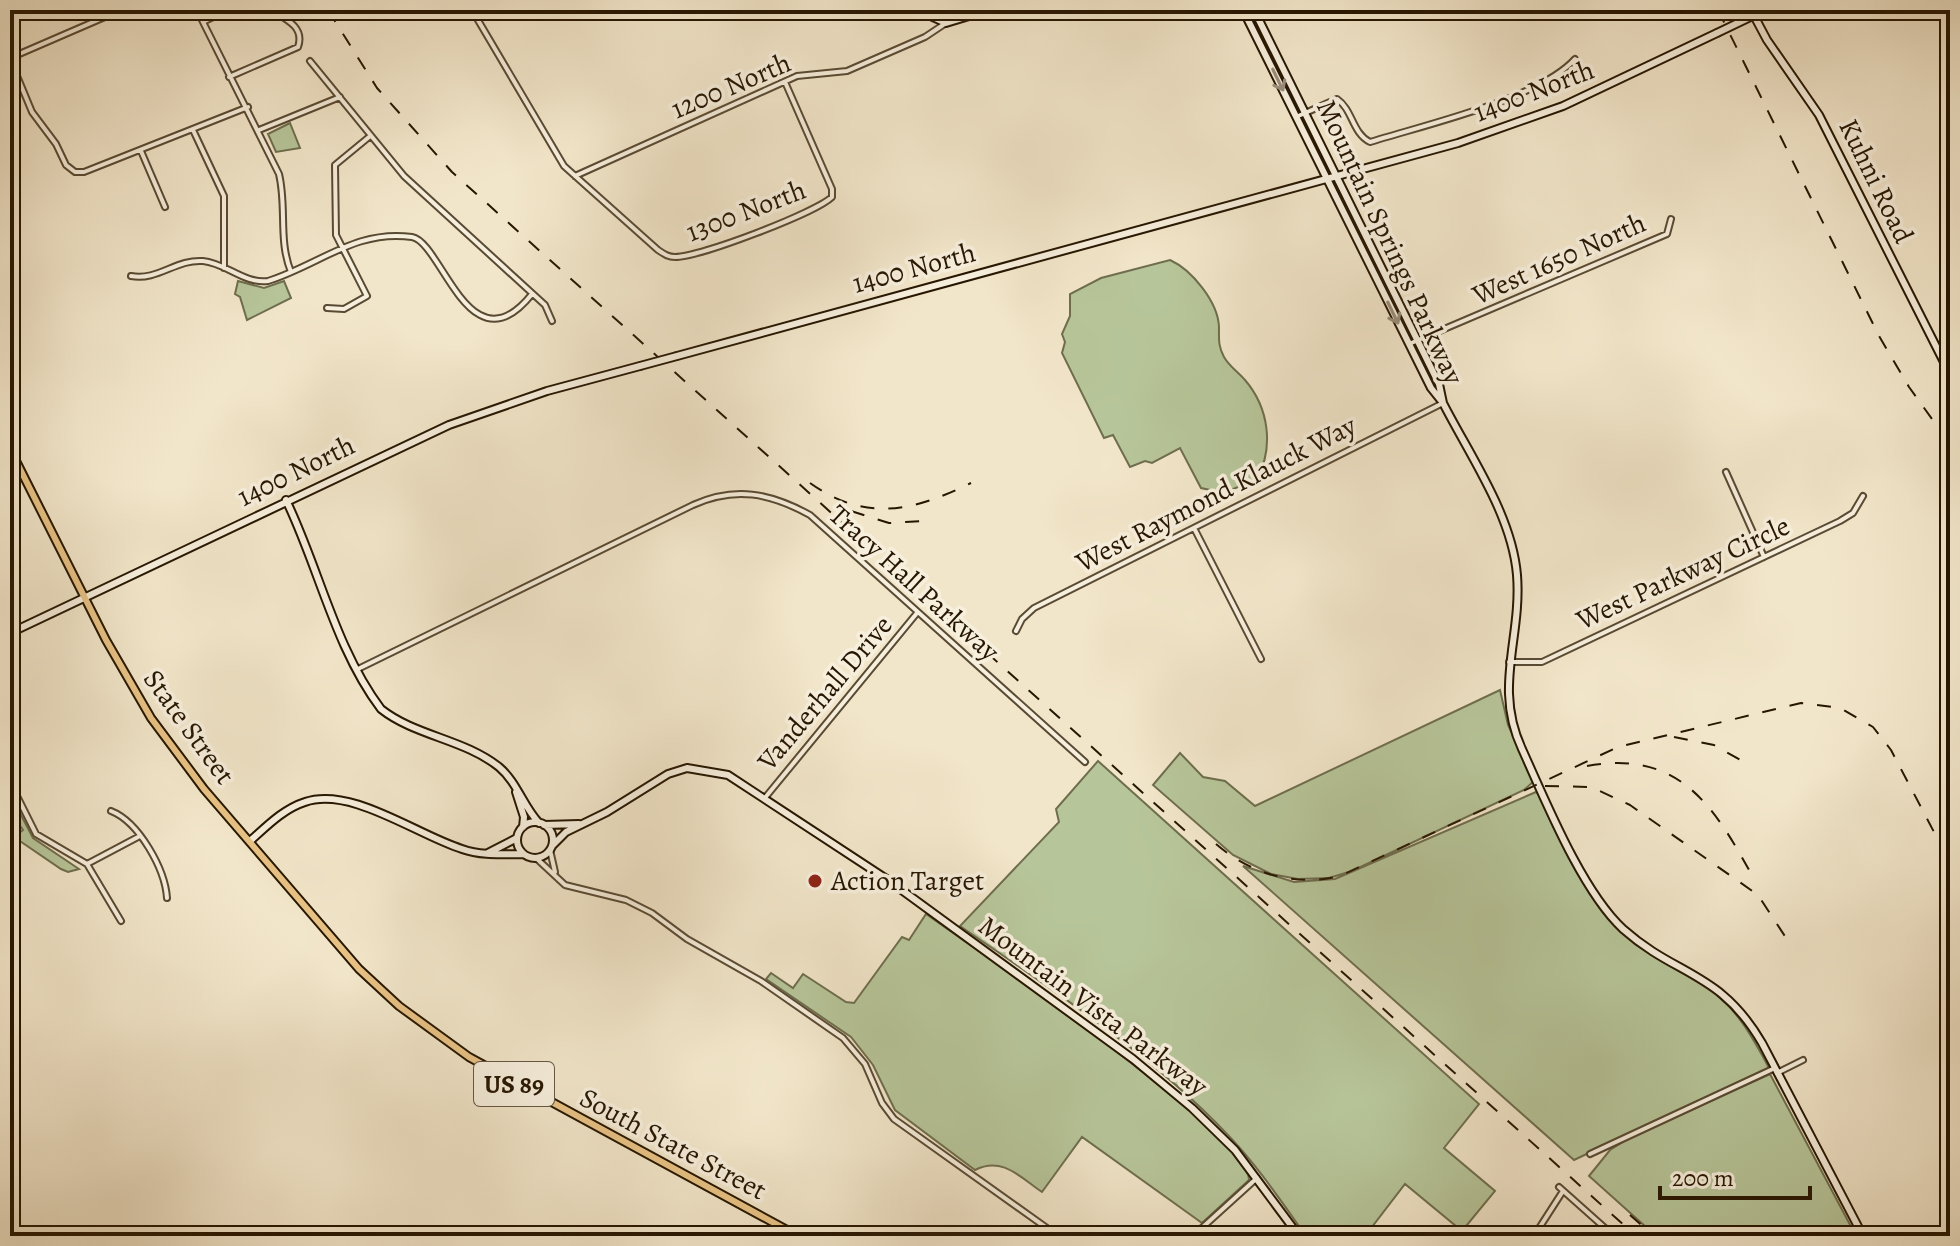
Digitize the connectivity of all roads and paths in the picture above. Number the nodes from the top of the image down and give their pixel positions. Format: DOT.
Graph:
graph roads {
  1 [pos="121,10"];
  2 [pos="197,10"];
  3 [pos="228,10"];
  4 [pos="271,10"];
  5 [pos="472,10"];
  6 [pos="917,10"];
  7 [pos="989,10"];
  8 [pos="1243,10"];
  9 [pos="1254,10"];
  10 [pos="1765,10"];
  11 [pos="1752,12"];
  12 [pos="203,22"];
  13 [pos="946,23"];
  14 [pos="10,58"];
  15 [pos="1575,59"];
  16 [pos="310,61"];
  17 [pos="229,77"];
  18 [pos="785,82"];
  19 [pos="340,97"];
  20 [pos="248,107"];
  21 [pos="1305,113"];
  22 [pos="1296,117"];
  23 [pos="193,130"];
  24 [pos="259,130"];
  25 [pos="369,137"];
  26 [pos="141,151"];
  27 [pos="575,176"];
  28 [pos="1336,177"];
  29 [pos="1327,179"];
  30 [pos="165,207"];
  31 [pos="1671,219"];
  32 [pos="342,250"];
  33 [pos="224,268"];
  34 [pos="291,272"];
  35 [pos="131,276"];
  36 [pos="532,294"];
  37 [pos="327,308"];
  38 [pos="552,321"];
  39 [pos="1418,341"];
  40 [pos="1409,344"];
  41 [pos="1950,374"];
  42 [pos="1443,403"];
  43 [pos="10,449"];
  44 [pos="1726,472"];
  45 [pos="1863,496"];
  46 [pos="286,500"];
  47 [pos="1194,528"];
  48 [pos="1764,557"];
  49 [pos="84,595"];
  50 [pos="917,613"];
  51 [pos="1016,631"];
  52 [pos="10,633"];
  53 [pos="1261,659"];
  54 [pos="1509,662"];
  55 [pos="358,669"];
  56 [pos="1085,762"];
  57 [pos="10,782"];
  58 [pos="516,792"];
  59 [pos="764,799"];
  60 [pos="111,811"];
  61 [pos="542,824"];
  62 [pos="579,824"];
  63 [pos="523,828"];
  64 [pos="139,836"];
  65 [pos="517,838"];
  66 [pos="250,841"];
  67 [pos="551,848"];
  68 [pos="488,853"];
  69 [pos="523,854"];
  70 [pos="536,858"];
  71 [pos="87,864"];
  72 [pos="276,872"];
  73 [pos="555,875"];
  74 [pos="167,898"];
  75 [pos="121,921"];
  76 [pos="1803,1060"];
  77 [pos="1776,1070"];
  78 [pos="1590,1154"];
  79 [pos="1257,1178"];
  80 [pos="798,1236"];
  81 [pos="1058,1236"];
  82 [pos="1193,1236"];
  83 [pos="1299,1236"];
  84 [pos="1534,1236"];
  85 [pos="1614,1236"];
  86 [pos="1863,1236"];
  1 -- 14 [label="street"];
  2 -- 12 [label="street"];
  3 -- 12 [label="street"];
  4 -- 17 [label="street"];
  5 -- 27 [label="street"];
  6 -- 13 [label="street"];
  7 -- 13 [label="street"];
  8 -- 22 [label="street, Mountain Springs Parkway, one-way"];
  9 -- 21 [label="street, Mountain Springs Parkway"];
  10 -- 28 [label="street, 1400 North, bridge"];
  11 -- 41 [label="street, Kuhni Road"];
  12 -- 17 [label="street"];
  13 -- 18 [label="street, 1200 North"];
  14 -- 26 [label="street"];
  15 -- 21 [label="street"];
  16 -- 19 [label="street"];
  17 -- 20 [label="street"];
  18 -- 27 [label="street, 1200 North"];
  18 -- 27 [label="street, 1300 North"];
  19 -- 24 [label="street"];
  19 -- 25 [label="street"];
  20 -- 23 [label="street"];
  20 -- 24 [label="street"];
  21 -- 22 [label="street"];
  21 -- 28 [label="street, Mountain Springs Parkway"];
  22 -- 29 [label="street, Mountain Springs Parkway"];
  23 -- 26 [label="street"];
  23 -- 33 [label="street"];
  24 -- 34 [label="street"];
  25 -- 32 [label="street"];
  25 -- 36 [label="street"];
  26 -- 30 [label="street"];
  28 -- 29 [label="street, 1400 North"];
  28 -- 39 [label="street, Mountain Springs Parkway"];
  29 -- 40 [label="street, Mountain Springs Parkway, one-way"];
  29 -- 46 [label="street, 1400 North, bridge"];
  31 -- 39 [label="street, West 1650 North"];
  32 -- 34 [label="street"];
  32 -- 36 [label="street"];
  32 -- 37 [label="street"];
  33 -- 34 [label="street"];
  33 -- 35 [label="street"];
  36 -- 38 [label="street"];
  39 -- 40 [label="street, West 1650 North"];
  39 -- 42 [label="street, Mountain Springs Parkway"];
  40 -- 42 [label="street, Mountain Springs Parkway"];
  42 -- 47 [label="street, West Raymond Klauck Way"];
  42 -- 54 [label="street"];
  43 -- 49 [label="main road, US 89"];
  44 -- 48 [label="street"];
  45 -- 48 [label="street, West Parkway Circle"];
  46 -- 49 [label="street, 1400 North"];
  46 -- 55 [label="street"];
  47 -- 51 [label="street, West Raymond Klauck Way"];
  47 -- 53 [label="street"];
  48 -- 54 [label="street, West Parkway Circle"];
  49 -- 52 [label="street, 1400 North"];
  49 -- 66 [label="main road, State Street / US 89"];
  50 -- 55 [label="street, Tracy Hall Parkway"];
  50 -- 56 [label="street, Tracy Hall Parkway"];
  50 -- 59 [label="street, Vanderhall Drive"];
  54 -- 77 [label="street"];
  55 -- 58 [label="street"];
  57 -- 71 [label="street"];
  58 -- 61 [label="street"];
  58 -- 63 [label="street"];
  59 -- 62 [label="street, Mountain Vista Parkway"];
  59 -- 79 [label="street, Mountain Vista Parkway"];
  60 -- 64 [label="street"];
  61 -- 62 [label="street, Mountain Vista Parkway"];
  61 -- 63 [label="street"];
  61 -- 67 [label="street"];
  62 -- 67 [label="street, Mountain Vista Parkway"];
  63 -- 65 [label="street"];
  64 -- 71 [label="street"];
  64 -- 74 [label="street"];
  65 -- 68 [label="street"];
  65 -- 69 [label="street"];
  66 -- 68 [label="street"];
  66 -- 72 [label="main road, State Street / US 89"];
  67 -- 70 [label="street"];
  67 -- 73 [label="street"];
  68 -- 69 [label="street"];
  69 -- 70 [label="street"];
  70 -- 73 [label="street"];
  71 -- 75 [label="street"];
  72 -- 80 [label="main road, South State Street / US 89"];
  73 -- 81 [label="street"];
  76 -- 77 [label="street"];
  77 -- 78 [label="street"];
  77 -- 86 [label="street"];
  79 -- 82 [label="street"];
  79 -- 83 [label="street, Mountain Vista Parkway"];
  84 -- 85 [label="street"];
}
